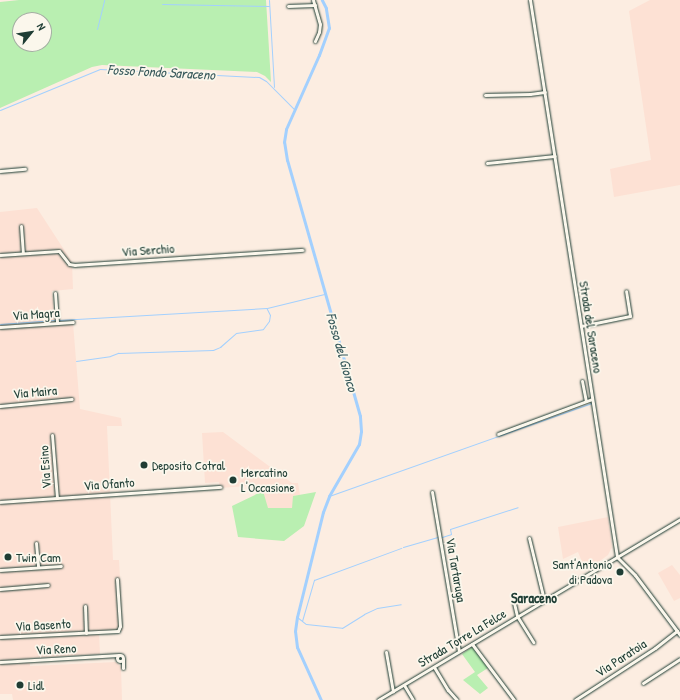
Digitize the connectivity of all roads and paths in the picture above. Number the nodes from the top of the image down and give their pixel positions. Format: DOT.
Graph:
graph roads {
  1 [pos="313,0"];
  2 [pos="530,0"];
  3 [pos="315,5"];
  4 [pos="288,6"];
  5 [pos="315,41"];
  6 [pos="545,92"];
  7 [pos="485,95"];
  8 [pos="555,156"];
  9 [pos="487,163"];
  10 [pos="25,169"];
  11 [pos="0,171"];
  12 [pos="21,226"];
  13 [pos="303,250"];
  14 [pos="23,253"];
  15 [pos="0,255"];
  16 [pos="626,291"];
  17 [pos="55,293"];
  18 [pos="74,322"];
  19 [pos="57,323"];
  20 [pos="581,326"];
  21 [pos="0,327"];
  22 [pos="582,381"];
  23 [pos="72,399"];
  24 [pos="592,399"];
  25 [pos="586,401"];
  26 [pos="0,406"];
  27 [pos="498,434"];
  28 [pos="52,435"];
  29 [pos="220,486"];
  30 [pos="432,492"];
  31 [pos="57,498"];
  32 [pos="0,502"];
  33 [pos="680,519"];
  34 [pos="529,538"];
  35 [pos="36,542"];
  36 [pos="617,557"];
  37 [pos="61,566"];
  38 [pos="38,567"];
  39 [pos="0,570"];
  40 [pos="118,579"];
  41 [pos="48,585"];
  42 [pos="0,589"];
  43 [pos="544,600"];
  44 [pos="514,603"];
  45 [pos="85,606"];
  46 [pos="517,616"];
  47 [pos="676,631"];
  48 [pos="86,633"];
  49 [pos="680,635"];
  50 [pos="0,637"];
  51 [pos="533,642"];
  52 [pos="472,644"];
  53 [pos="459,651"];
  54 [pos="386,652"];
  55 [pos="680,659"];
  56 [pos="0,662"];
  57 [pos="123,666"];
  58 [pos="434,667"];
  59 [pos="643,683"];
  60 [pos="404,685"];
  61 [pos="393,691"];
  62 [pos="378,700"];
  63 [pos="413,700"];
  64 [pos="457,700"];
  65 [pos="514,700"];
  66 [pos="575,700"];
  1 -- 3 [label="street"];
  2 -- 6 [label="street, Strada del Saraceno"];
  3 -- 4 [label="street"];
  3 -- 5 [label="street"];
  6 -- 7 [label="street"];
  6 -- 8 [label="street, Strada del Saraceno"];
  8 -- 9 [label="street"];
  8 -- 20 [label="street, Strada del Saraceno"];
  10 -- 11 [label="street"];
  12 -- 14 [label="street"];
  13 -- 14 [label="street, Via Serchio"];
  14 -- 15 [label="street, Via Serchio"];
  16 -- 20 [label="street"];
  17 -- 19 [label="street"];
  18 -- 19 [label="street, Via Magra"];
  19 -- 21 [label="street, Via Magra"];
  20 -- 24 [label="street, Strada del Saraceno"];
  22 -- 25 [label="street"];
  23 -- 26 [label="street, Via Maira"];
  24 -- 25 [label="street"];
  24 -- 36 [label="street, Strada del Saraceno"];
  25 -- 27 [label="street"];
  28 -- 31 [label="street, Via Esino"];
  29 -- 31 [label="street, Via Ofanto"];
  30 -- 53 [label="street, Via Tartaruga"];
  31 -- 32 [label="street, Via Ofanto"];
  33 -- 36 [label="street, Strada Torre La Felce"];
  34 -- 43 [label="street"];
  35 -- 38 [label="street"];
  36 -- 43 [label="street, Strada Torre La Felce"];
  36 -- 47 [label="street"];
  37 -- 38 [label="street"];
  38 -- 39 [label="street"];
  40 -- 48 [label="street, Via Basento"];
  41 -- 42 [label="street"];
  43 -- 46 [label="street, Strada Torre La Felce"];
  44 -- 46 [label="street"];
  45 -- 48 [label="street, Via Basento"];
  46 -- 51 [label="street"];
  46 -- 52 [label="street, Strada Torre La Felce"];
  47 -- 49 [label="street"];
  47 -- 66 [label="street, Via Paratoia"];
  48 -- 50 [label="street, Via Basento"];
  52 -- 53 [label="street, Strada Torre La Felce"];
  52 -- 65 [label="street"];
  53 -- 58 [label="street, Strada Torre La Felce"];
  54 -- 61 [label="street"];
  55 -- 59 [label="street"];
  56 -- 57 [label="street, Via Reno"];
  58 -- 60 [label="street, Strada Torre La Felce"];
  58 -- 64 [label="street"];
  60 -- 61 [label="street, Strada Torre La Felce"];
  60 -- 63 [label="street"];
  61 -- 62 [label="street, Strada Torre La Felce"];
}
